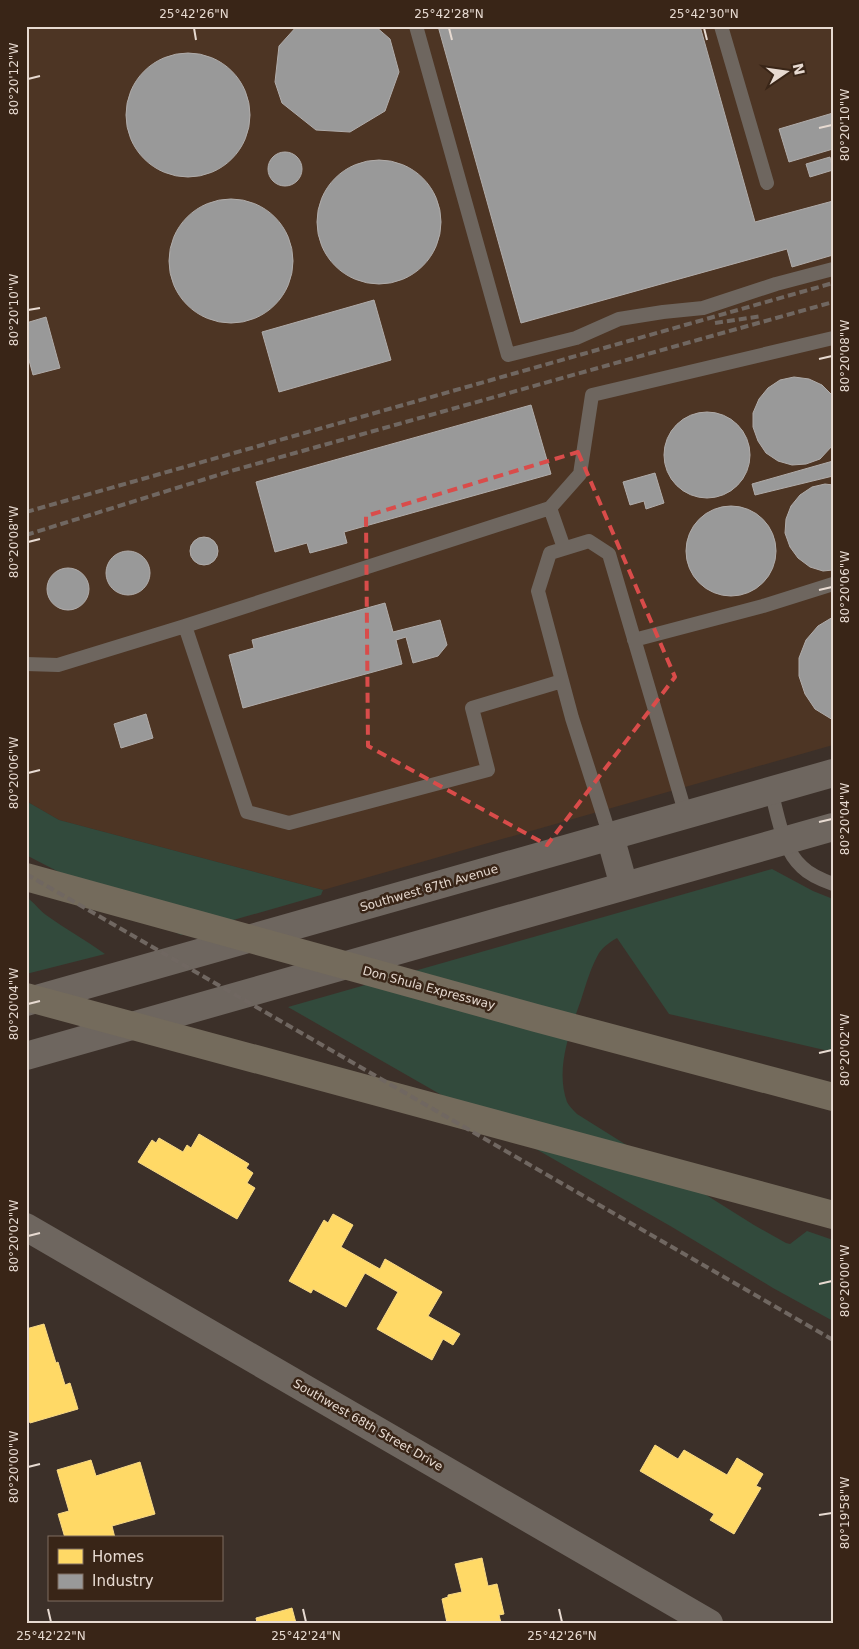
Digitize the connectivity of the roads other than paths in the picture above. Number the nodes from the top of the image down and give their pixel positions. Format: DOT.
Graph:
graph roads {
  1 [pos="416,26"];
  2 [pos="721,26"];
  3 [pos="767,183"];
  4 [pos="833,268"];
  5 [pos="833,338"];
  6 [pos="550,508"];
  7 [pos="564,548"];
  8 [pos="833,584"];
  9 [pos="185,626"];
  10 [pos="634,640"];
  11 [pos="26,664"];
  12 [pos="562,681"];
  13 [pos="833,774"];
  14 [pos="771,791"];
  15 [pos="686,815"];
  16 [pos="833,827"];
  17 [pos="610,836"];
  18 [pos="786,840"];
  19 [pos="26,877"];
  20 [pos="833,884"];
  21 [pos="624,886"];
  22 [pos="26,997"];
  23 [pos="26,1002"];
  24 [pos="26,1056"];
  25 [pos="833,1097"];
  26 [pos="825,1212"];
  27 [pos="26,1228"];
  28 [pos="709,1623"];
  1 -- 4 [label="lane"];
  2 -- 3 [label="lane"];
  5 -- 6 [label="lane"];
  6 -- 7 [label="lane"];
  6 -- 9 [label="lane"];
  7 -- 10 [label="lane"];
  7 -- 12 [label="lane"];
  8 -- 10 [label="lane"];
  9 -- 11 [label="lane"];
  9 -- 12 [label="lane"];
  10 -- 15 [label="lane"];
  12 -- 17 [label="lane"];
  13 -- 14 [label="main road, Southwest 87th Avenue"];
  14 -- 15 [label="main road, Southwest 87th Avenue"];
  14 -- 18 [label="lane"];
  15 -- 17 [label="main road, Southwest 87th Avenue"];
  16 -- 18 [label="main road"];
  17 -- 21 [label="main road"];
  17 -- 23 [label="main road, Southwest 87th Avenue"];
  18 -- 20 [label="lane"];
  18 -- 21 [label="main road"];
  19 -- 25 [label="highway, Don Shula Expressway"];
  21 -- 24 [label="main road"];
  22 -- 26 [label="highway"];
  27 -- 28 [label="main road, Southwest 68th Street Drive"];
}
